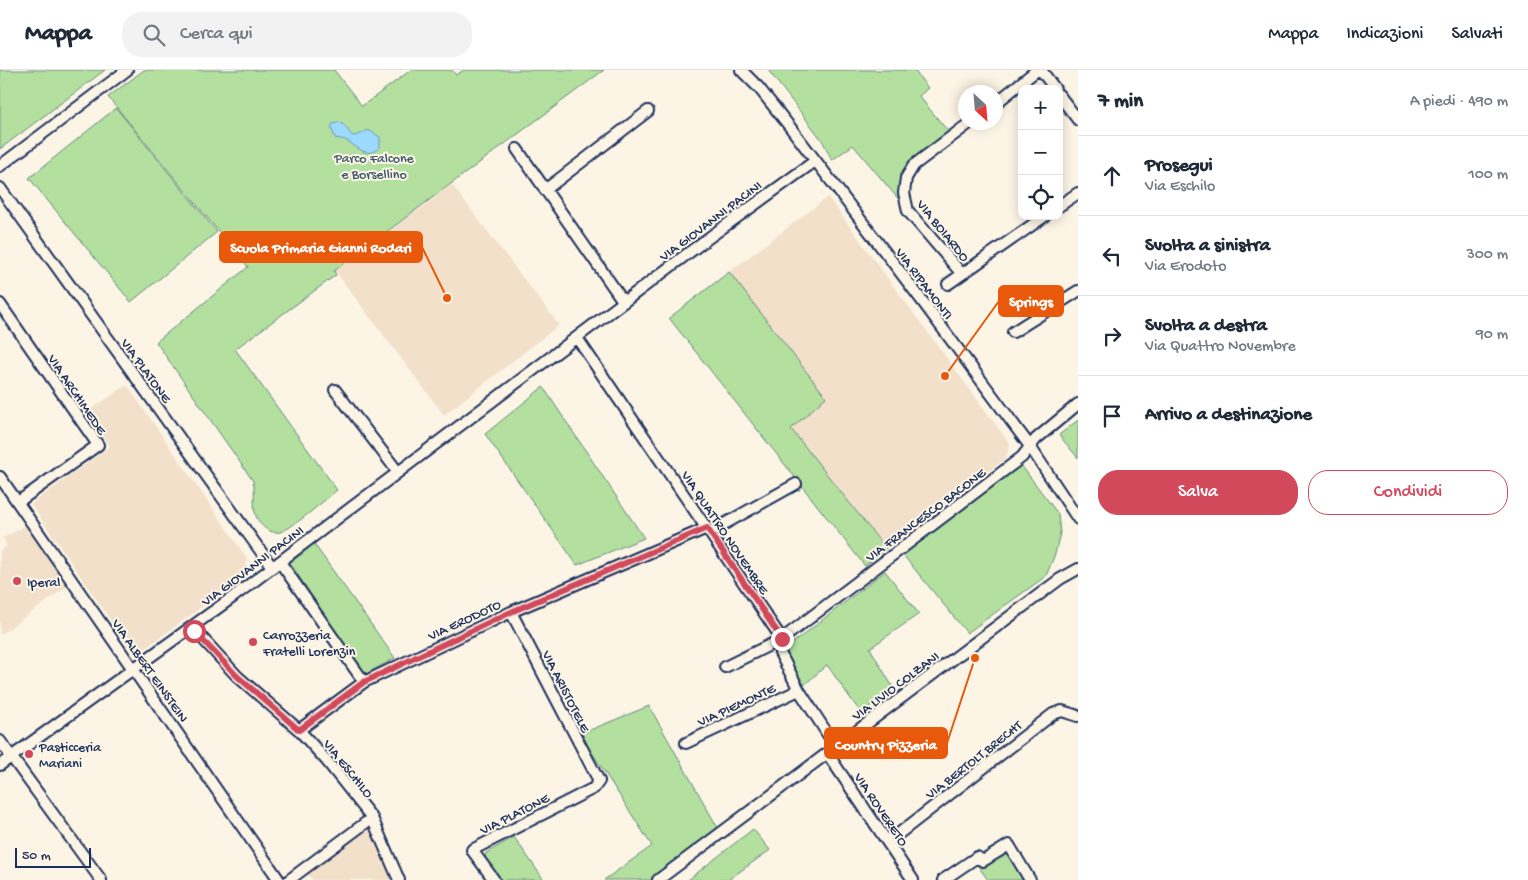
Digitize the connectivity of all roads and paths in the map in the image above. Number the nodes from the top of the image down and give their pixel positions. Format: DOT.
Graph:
graph roads {
  1 [pos="127,70"];
  2 [pos="741,70"];
  3 [pos="1037,70"];
  4 [pos="1041,70"];
  5 [pos="1052,85"];
  6 [pos="1003,97"];
  7 [pos="1063,100"];
  8 [pos="648,111"];
  9 [pos="1078,120"];
  10 [pos="960,130"];
  11 [pos="517,149"];
  12 [pos="815,161"];
  13 [pos="0,166"];
  14 [pos="0,188"];
  15 [pos="545,190"];
  16 [pos="1078,193"];
  17 [pos="1063,203"];
  18 [pos="1039,220"];
  19 [pos="962,274"];
  20 [pos="948,284"];
  21 [pos="1078,290"];
  22 [pos="623,302"];
  23 [pos="0,304"];
  24 [pos="1013,332"];
  25 [pos="577,338"];
  26 [pos="335,390"];
  27 [pos="1078,404"];
  28 [pos="1029,446"];
  29 [pos="398,472"];
  30 [pos="0,477"];
  31 [pos="796,484"];
  32 [pos="18,502"];
  33 [pos="1078,519"];
  34 [pos="708,530"];
  35 [pos="276,565"];
  36 [pos="1078,569"];
  37 [pos="511,612"];
  38 [pos="192,627"];
  39 [pos="782,639"];
  40 [pos="725,667"];
  41 [pos="133,669"];
  42 [pos="364,682"];
  43 [pos="799,690"];
  44 [pos="1078,716"];
  45 [pos="299,730"];
  46 [pos="0,741"];
  47 [pos="686,743"];
  48 [pos="831,750"];
  49 [pos="12,757"];
  50 [pos="0,765"];
  51 [pos="599,782"];
  52 [pos="372,818"];
  53 [pos="888,842"];
  54 [pos="908,878"];
  55 [pos="101,880"];
  56 [pos="279,880"];
  57 [pos="289,880"];
  58 [pos="399,880"];
  59 [pos="494,880"];
  60 [pos="658,880"];
  61 [pos="942,880"];
  62 [pos="1030,880"];
  1 -- 13 [label="street"];
  2 -- 12 [label="street, VIA RIPAMONTI"];
  3 -- 6 [label="street"];
  4 -- 5 [label="street"];
  7 -- 9 [label="street"];
  8 -- 15 [label="street"];
  10 -- 19 [label="street, VIA BOIARDO"];
  11 -- 15 [label="street"];
  12 -- 22 [label="street, VIA GIOVANNI PACINI"];
  12 -- 28 [label="street, VIA RIPAMONTI"];
  14 -- 35 [label="street, VIA PLATONE"];
  15 -- 22 [label="street"];
  16 -- 17 [label="street"];
  18 -- 19 [label="street"];
  19 -- 20 [label="street"];
  21 -- 24 [label="street"];
  22 -- 25 [label="street, VIA GIOVANNI PACINI"];
  23 -- 32 [label="street, VIA ARCHIMEDE"];
  25 -- 29 [label="street, VIA GIOVANNI PACINI"];
  25 -- 34 [label="street, VIA QUATTRO NOVEMBRE"];
  26 -- 29 [label="street"];
  27 -- 28 [label="street, VIA FRANCESCO BACONE"];
  28 -- 33 [label="street, VIA RIPAMONTI"];
  28 -- 39 [label="street, VIA FRANCESCO BACONE"];
  29 -- 35 [label="street, VIA GIOVANNI PACINI"];
  30 -- 32 [label="street, VIA ALBERT EINSTEIN"];
  31 -- 34 [label="street, VIA ERODOTO"];
  32 -- 41 [label="street, VIA ALBERT EINSTEIN"];
  34 -- 37 [label="street, VIA ERODOTO"];
  34 -- 39 [label="street, VIA QUATTRO NOVEMBRE"];
  35 -- 38 [label="street, VIA GIOVANNI PACINI"];
  35 -- 42 [label="street, VIA PLATONE"];
  36 -- 48 [label="street, VIA LIVIO COLZANI"];
  37 -- 42 [label="street, VIA ERODOTO"];
  37 -- 51 [label="street, VIA ARISTOTELE"];
  38 -- 41 [label="street, VIA GIOVANNI PACINI"];
  38 -- 45 [label="street, VIA ESCHILO"];
  39 -- 40 [label="street, VIA FRANCESCO BACONE"];
  39 -- 43 [label="street, VIA QUATTRO NOVEMBRE"];
  41 -- 49 [label="street, VIA GIOVANNI PACINI"];
  41 -- 56 [label="street, VIA ALBERT EINSTEIN"];
  42 -- 45 [label="street, VIA ERODOTO"];
  43 -- 47 [label="street, VIA PIEMONTE"];
  43 -- 48 [label="street, VIA QUATTRO NOVEMBRE"];
  44 -- 53 [label="street, VIA BERTOLT BRECHT"];
  45 -- 52 [label="street, VIA ESCHILO"];
  46 -- 49 [label="street"];
  48 -- 53 [label="street, VIA ROVERETO"];
  48 -- 60 [label="street, VIA LIVIO COLZANI"];
  49 -- 50 [label="street, VIA GIOVANNI PACINI"];
  49 -- 55 [label="street"];
  51 -- 59 [label="street, VIA PLATONE"];
  52 -- 57 [label="street"];
  52 -- 58 [label="street, VIA ESCHILO"];
  53 -- 54 [label="street, VIA ROVERETO"];
  61 -- 62 [label="street"];
}
